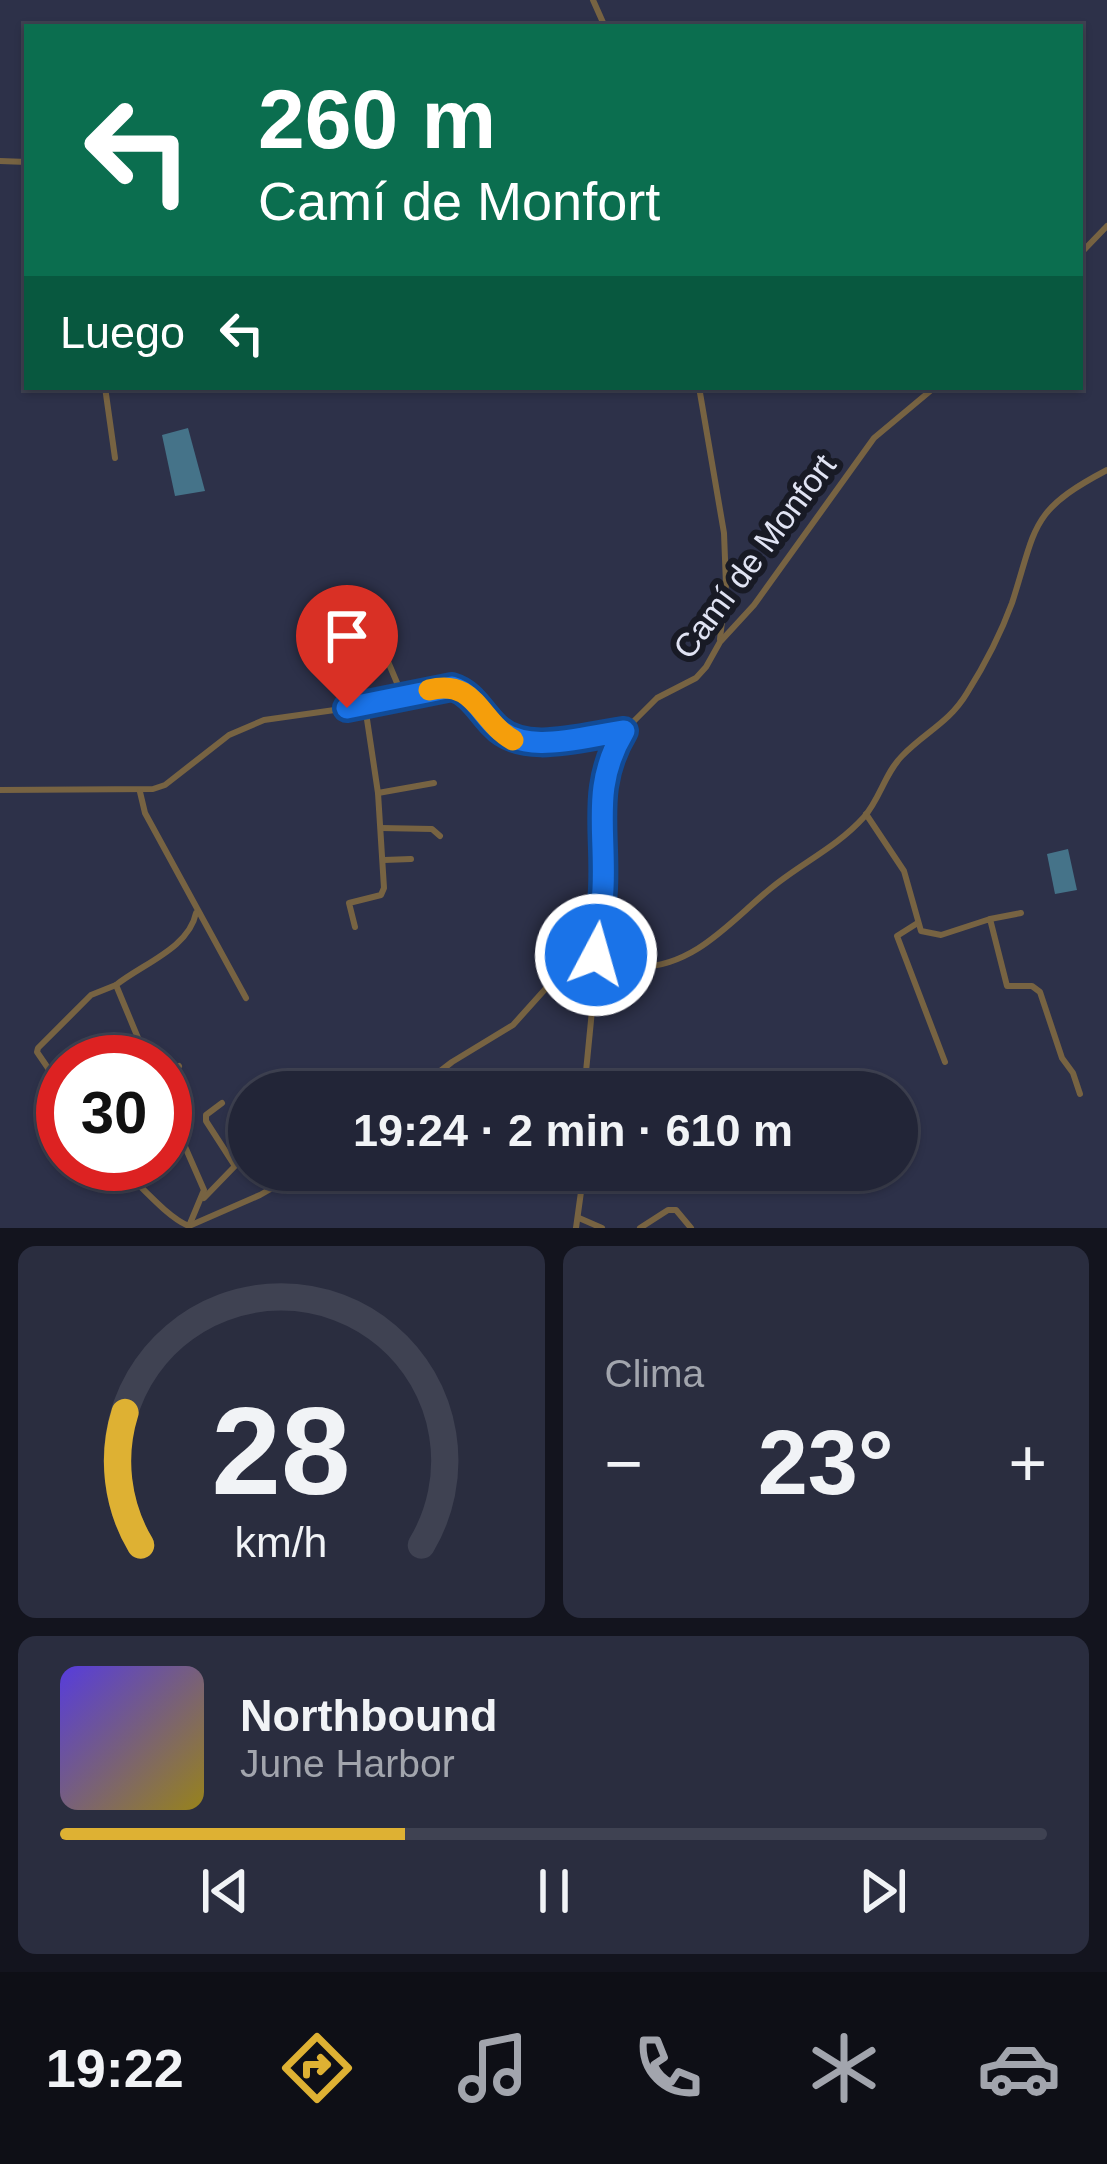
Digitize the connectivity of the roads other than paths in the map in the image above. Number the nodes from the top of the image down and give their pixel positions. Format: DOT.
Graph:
graph roads {
  1 [pos="1107,226"];
  2 [pos="1083,251"];
  3 [pos="105,390"];
  4 [pos="700,390"];
  5 [pos="931,390"];
  6 [pos="115,458"];
  7 [pos="1107,470"];
  8 [pos="720,642"];
  9 [pos="381,645"];
  10 [pos="404,697"];
  11 [pos="365,705"];
  12 [pos="624,731"];
  13 [pos="434,783"];
  14 [pos="0,790"];
  15 [pos="140,792"];
  16 [pos="378,793"];
  17 [pos="866,814"];
  18 [pos="381,828"];
  19 [pos="440,836"];
  20 [pos="411,859"];
  21 [pos="383,860"];
  22 [pos="196,907"];
  23 [pos="1022,913"];
  24 [pos="990,919"];
  25 [pos="916,924"];
  26 [pos="355,927"];
  27 [pos="596,952"];
  28 [pos="116,986"];
  29 [pos="245,998"];
  30 [pos="51,1035"];
  31 [pos="137,1035"];
  32 [pos="945,1061"];
  33 [pos="440,1071"];
  34 [pos="586,1071"];
  35 [pos="1080,1094"];
  36 [pos="222,1103"];
  37 [pos="192,1163"];
  38 [pos="149,1191"];
  39 [pos="267,1191"];
  40 [pos="582,1191"];
  41 [pos="204,1198"];
  42 [pos="579,1218"];
  43 [pos="187,1227"];
  44 [pos="576,1228"];
  45 [pos="602,1228"];
  46 [pos="640,1228"];
  47 [pos="692,1228"];
  1 -- 2 [label="street"];
  3 -- 6 [label="street"];
  4 -- 8 [label="street"];
  5 -- 8 [label="street, Camí de Monfort"];
  7 -- 17 [label="street"];
  8 -- 12 [label="street, Camí de Monfort"];
  9 -- 10 [label="street"];
  10 -- 11 [label="street"];
  10 -- 12 [label="street"];
  11 -- 15 [label="street"];
  11 -- 16 [label="street"];
  12 -- 27 [label="street"];
  13 -- 16 [label="street"];
  14 -- 15 [label="street"];
  15 -- 22 [label="street"];
  16 -- 18 [label="street"];
  17 -- 25 [label="street"];
  17 -- 27 [label="street"];
  18 -- 19 [label="street"];
  18 -- 21 [label="street"];
  20 -- 21 [label="street"];
  21 -- 26 [label="street"];
  22 -- 28 [label="street"];
  22 -- 29 [label="street"];
  23 -- 24 [label="street"];
  24 -- 25 [label="street"];
  24 -- 35 [label="street"];
  25 -- 32 [label="street"];
  27 -- 33 [label="street"];
  27 -- 34 [label="street"];
  28 -- 30 [label="street"];
  28 -- 31 [label="street"];
  36 -- 41 [label="street"];
  37 -- 41 [label="street"];
  38 -- 43 [label="street"];
  39 -- 43 [label="street"];
  40 -- 42 [label="street"];
  41 -- 43 [label="street"];
  42 -- 44 [label="street"];
  42 -- 45 [label="street"];
  46 -- 47 [label="street"];
}
